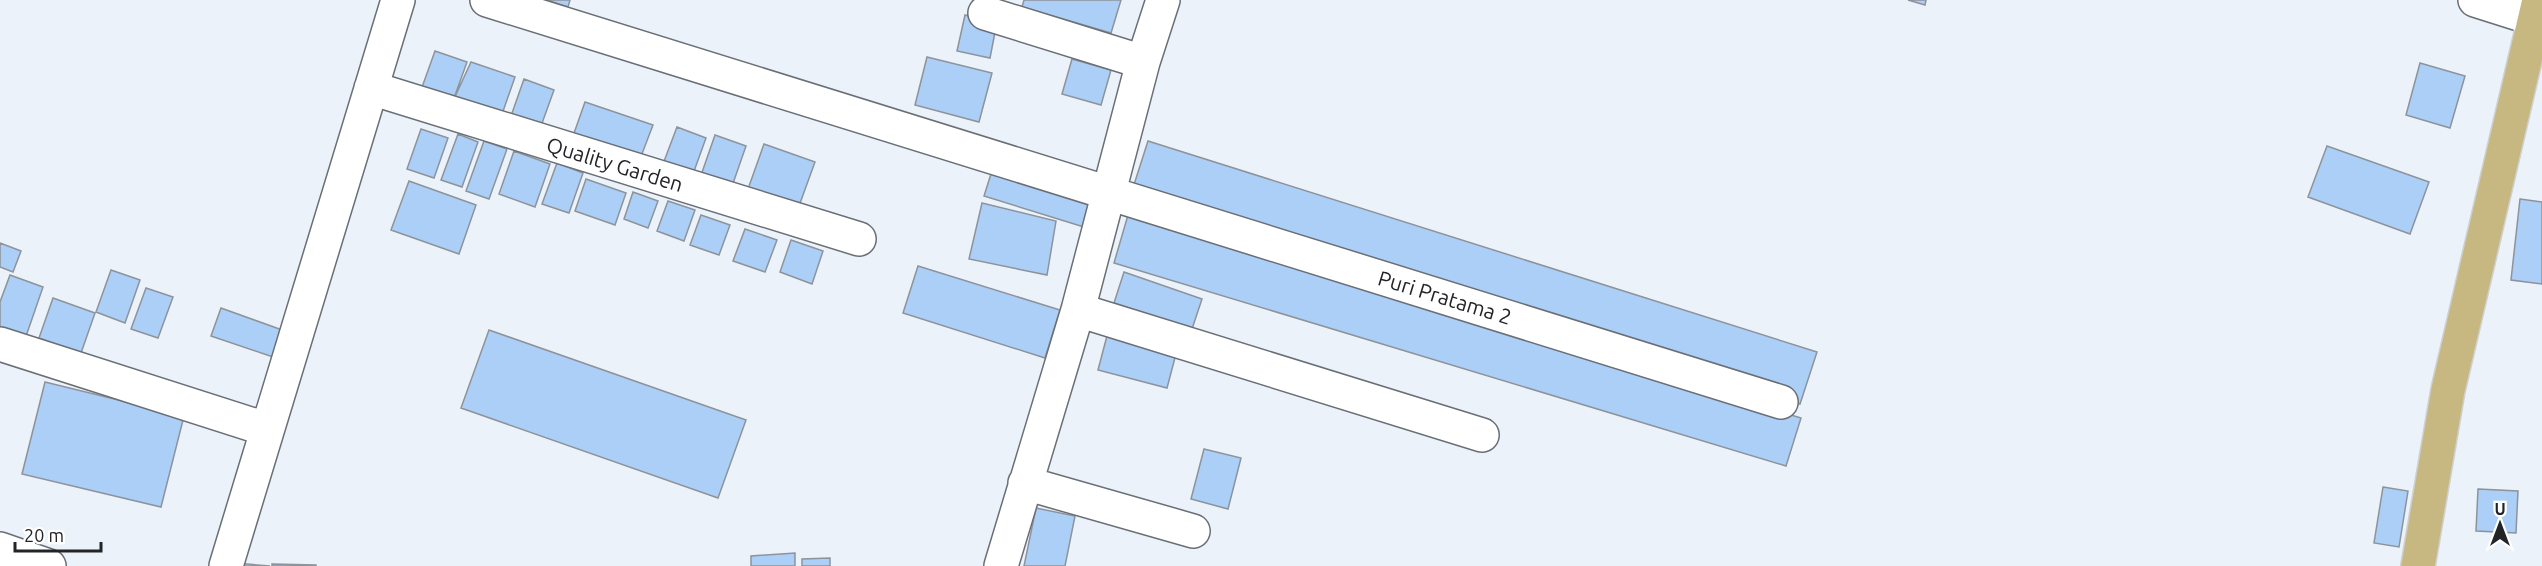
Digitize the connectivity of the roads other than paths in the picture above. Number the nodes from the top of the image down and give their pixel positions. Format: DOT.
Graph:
graph roads {
  1 [pos="398,0"];
  2 [pos="487,0"];
  3 [pos="1164,0"];
  4 [pos="2475,0"];
  5 [pos="985,13"];
  6 [pos="2539,13"];
  7 [pos="1143,62"];
  8 [pos="371,88"];
  9 [pos="1108,192"];
  10 [pos="858,239"];
  11 [pos="1078,310"];
  12 [pos="0,345"];
  13 [pos="1781,402"];
  14 [pos="266,429"];
  15 [pos="1482,435"];
  16 [pos="1025,483"];
  17 [pos="1193,531"];
  18 [pos="0,549"];
  19 [pos="49,566"];
  20 [pos="226,566"];
  21 [pos="1000,566"];
  22 [pos="2418,566"];
  1 -- 8 [label="street"];
  2 -- 9 [label="street, Puri Pratama 2"];
  3 -- 7 [label="street"];
  4 -- 6 [label="street"];
  5 -- 7 [label="street"];
  6 -- 22 [label="main road"];
  7 -- 9 [label="street"];
  8 -- 10 [label="street, Quality Garden"];
  8 -- 14 [label="street"];
  9 -- 11 [label="street"];
  9 -- 13 [label="street, Puri Pratama 2"];
  11 -- 15 [label="street"];
  11 -- 16 [label="street"];
  12 -- 14 [label="street"];
  14 -- 20 [label="street"];
  16 -- 17 [label="street"];
  16 -- 21 [label="street"];
  18 -- 19 [label="street"];
}
